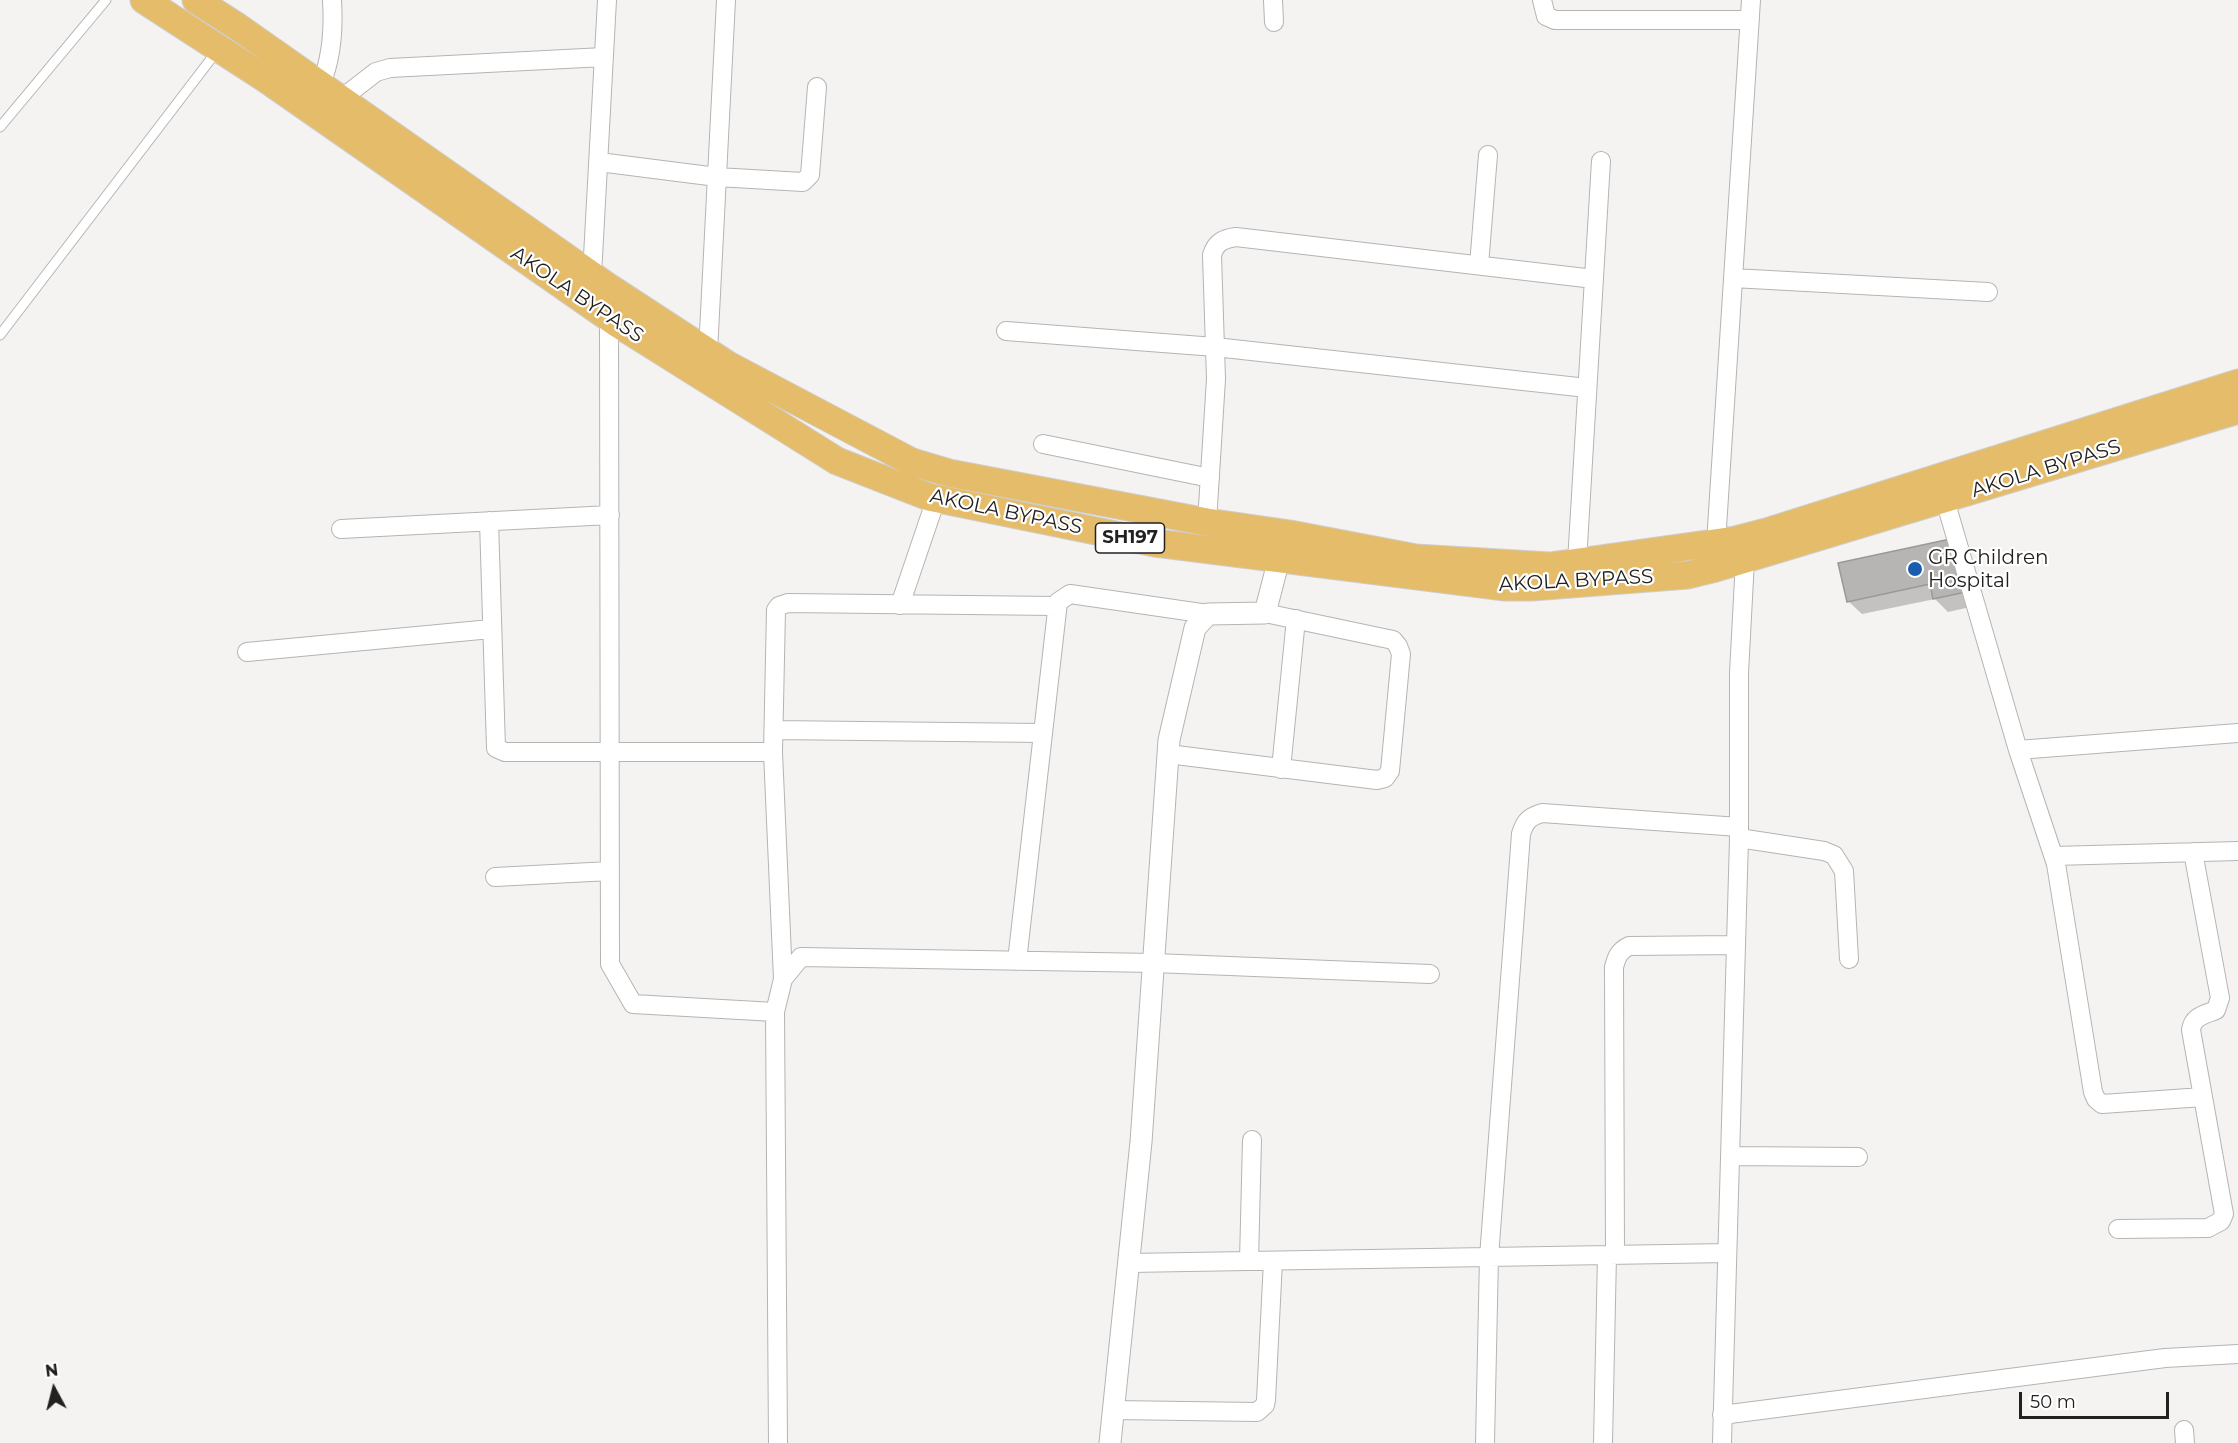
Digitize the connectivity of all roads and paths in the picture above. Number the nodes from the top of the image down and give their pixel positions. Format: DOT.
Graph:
graph roads {
  1 [pos="106,0"];
  2 [pos="144,0"];
  3 [pos="196,0"];
  4 [pos="332,0"];
  5 [pos="607,0"];
  6 [pos="726,0"];
  7 [pos="1273,0"];
  8 [pos="1542,0"];
  9 [pos="1751,0"];
  10 [pos="1750,20"];
  11 [pos="1274,22"];
  12 [pos="219,49"];
  13 [pos="604,57"];
  14 [pos="817,87"];
  15 [pos="331,92"];
  16 [pos="308,109"];
  17 [pos="0,127"];
  18 [pos="1488,155"];
  19 [pos="1601,161"];
  20 [pos="598,162"];
  21 [pos="717,177"];
  22 [pos="1479,266"];
  23 [pos="592,275"];
  24 [pos="1733,278"];
  25 [pos="1594,279"];
  26 [pos="1988,292"];
  27 [pos="644,310"];
  28 [pos="609,318"];
  29 [pos="1006,331"];
  30 [pos="0,335"];
  31 [pos="638,337"];
  32 [pos="1215,347"];
  33 [pos="708,352"];
  34 [pos="2238,383"];
  35 [pos="1587,388"];
  36 [pos="2238,410"];
  37 [pos="1043,444"];
  38 [pos="1210,478"];
  39 [pos="936,499"];
  40 [pos="1946,500"];
  41 [pos="610,515"];
  42 [pos="489,521"];
  43 [pos="1207,522"];
  44 [pos="341,529"];
  45 [pos="1716,543"];
  46 [pos="1279,559"];
  47 [pos="1745,560"];
  48 [pos="1577,562"];
  49 [pos="900,605"];
  50 [pos="1056,606"];
  51 [pos="1265,613"];
  52 [pos="1208,614"];
  53 [pos="1296,620"];
  54 [pos="491,629"];
  55 [pos="247,652"];
  56 [pos="774,730"];
  57 [pos="1042,733"];
  58 [pos="2238,733"];
  59 [pos="2018,750"];
  60 [pos="610,752"];
  61 [pos="773,752"];
  62 [pos="1168,754"];
  63 [pos="1281,769"];
  64 [pos="1739,832"];
  65 [pos="2238,851"];
  66 [pos="2193,852"];
  67 [pos="2054,856"];
  68 [pos="610,871"];
  69 [pos="495,877"];
  70 [pos="1736,945"];
  71 [pos="1849,959"];
  72 [pos="1017,961"];
  73 [pos="1154,963"];
  74 [pos="1430,974"];
  75 [pos="783,979"];
  76 [pos="776,1012"];
  77 [pos="2203,1097"];
  78 [pos="1252,1140"];
  79 [pos="1730,1156"];
  80 [pos="1858,1157"];
  81 [pos="2118,1229"];
  82 [pos="1727,1253"];
  83 [pos="1611,1255"];
  84 [pos="1489,1257"];
  85 [pos="1249,1261"];
  86 [pos="1273,1261"];
  87 [pos="1129,1263"];
  88 [pos="2238,1354"];
  89 [pos="1114,1410"];
  90 [pos="1722,1414"];
  91 [pos="778,1443"];
  92 [pos="1110,1443"];
  93 [pos="1485,1443"];
  94 [pos="1603,1443"];
  95 [pos="1722,1443"];
  1 -- 17 [label="lane"];
  2 -- 12 [label="main road, AKOLA BYPASS / SH197"];
  3 -- 15 [label="main road, AKOLA BYPASS / SH197"];
  4 -- 15 [label="street"];
  5 -- 13 [label="street"];
  6 -- 21 [label="street"];
  7 -- 11 [label="street"];
  8 -- 10 [label="street"];
  9 -- 10 [label="street"];
  10 -- 24 [label="street"];
  12 -- 16 [label="main road, AKOLA BYPASS / SH197"];
  12 -- 30 [label="lane"];
  13 -- 15 [label="street"];
  13 -- 20 [label="street"];
  14 -- 21 [label="street"];
  15 -- 16 [label="street"];
  15 -- 23 [label="main road, AKOLA BYPASS / SH197"];
  16 -- 28 [label="main road, AKOLA BYPASS / SH197"];
  18 -- 22 [label="street"];
  19 -- 25 [label="street"];
  20 -- 21 [label="street"];
  20 -- 23 [label="street"];
  21 -- 33 [label="street"];
  22 -- 25 [label="street"];
  22 -- 32 [label="street"];
  23 -- 27 [label="main road, AKOLA BYPASS / SH197"];
  24 -- 26 [label="street"];
  24 -- 45 [label="street"];
  25 -- 35 [label="street"];
  27 -- 31 [label="main road"];
  27 -- 33 [label="main road, AKOLA BYPASS / SH197"];
  28 -- 31 [label="main road, AKOLA BYPASS / SH197"];
  28 -- 41 [label="street"];
  29 -- 32 [label="street"];
  31 -- 39 [label="main road, AKOLA BYPASS / SH197"];
  32 -- 35 [label="street"];
  32 -- 38 [label="street"];
  33 -- 43 [label="main road, AKOLA BYPASS / SH197"];
  34 -- 45 [label="main road, AKOLA BYPASS / SH197"];
  35 -- 48 [label="street"];
  36 -- 40 [label="main road, AKOLA BYPASS / SH197"];
  37 -- 38 [label="street"];
  38 -- 43 [label="street"];
  39 -- 46 [label="main road, AKOLA BYPASS / SH197"];
  39 -- 49 [label="street"];
  40 -- 47 [label="main road, AKOLA BYPASS / SH197"];
  40 -- 59 [label="street"];
  41 -- 42 [label="street"];
  41 -- 60 [label="street"];
  42 -- 44 [label="street"];
  42 -- 54 [label="street"];
  43 -- 48 [label="main road, AKOLA BYPASS / SH197"];
  45 -- 48 [label="main road, AKOLA BYPASS / SH197"];
  46 -- 47 [label="main road, AKOLA BYPASS / SH197"];
  46 -- 51 [label="street"];
  47 -- 64 [label="street"];
  49 -- 50 [label="street"];
  49 -- 56 [label="street"];
  50 -- 52 [label="street"];
  50 -- 57 [label="street"];
  51 -- 52 [label="street"];
  51 -- 53 [label="street"];
  52 -- 62 [label="street"];
  53 -- 63 [label="street"];
  53 -- 63 [label="street"];
  54 -- 55 [label="street"];
  54 -- 60 [label="street"];
  56 -- 57 [label="street"];
  56 -- 61 [label="street"];
  57 -- 72 [label="street"];
  58 -- 59 [label="street"];
  59 -- 67 [label="street"];
  60 -- 61 [label="street"];
  60 -- 68 [label="street"];
  61 -- 75 [label="street"];
  62 -- 63 [label="street"];
  62 -- 73 [label="street"];
  64 -- 70 [label="street"];
  64 -- 71 [label="street"];
  64 -- 84 [label="street"];
  65 -- 66 [label="street"];
  66 -- 67 [label="street"];
  66 -- 77 [label="street"];
  67 -- 77 [label="street"];
  68 -- 69 [label="street"];
  68 -- 76 [label="street"];
  70 -- 79 [label="street"];
  70 -- 83 [label="street"];
  72 -- 73 [label="street"];
  72 -- 75 [label="street"];
  73 -- 74 [label="street"];
  73 -- 87 [label="street"];
  75 -- 76 [label="street"];
  76 -- 91 [label="street"];
  77 -- 81 [label="street"];
  78 -- 85 [label="street"];
  79 -- 80 [label="street"];
  79 -- 82 [label="street"];
  82 -- 83 [label="street"];
  82 -- 90 [label="street"];
  83 -- 84 [label="street"];
  83 -- 94 [label="street"];
  84 -- 86 [label="street"];
  84 -- 93 [label="street"];
  85 -- 86 [label="street"];
  85 -- 87 [label="street"];
  86 -- 89 [label="street"];
  87 -- 89 [label="street"];
  88 -- 90 [label="street"];
  89 -- 92 [label="street"];
  90 -- 95 [label="street"];
}
